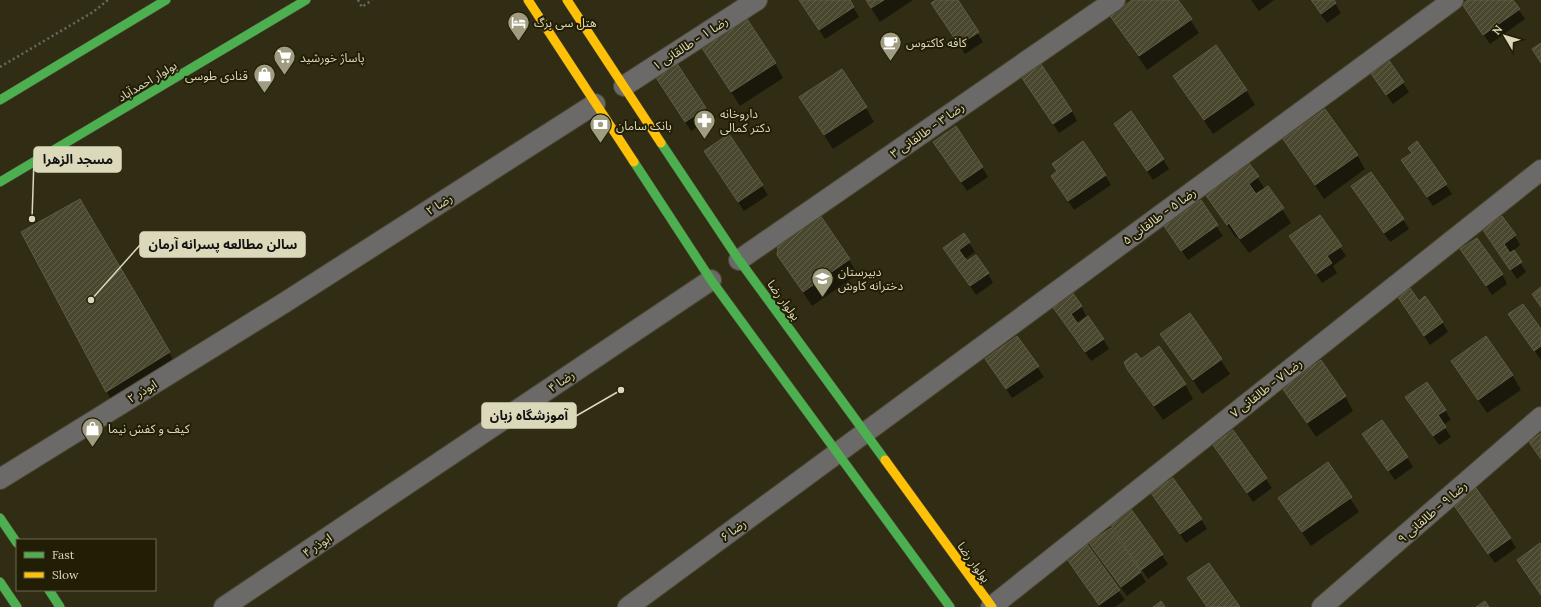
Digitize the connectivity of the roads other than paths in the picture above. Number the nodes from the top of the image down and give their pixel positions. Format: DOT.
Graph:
graph roads {
  1 [pos="166,0"];
  2 [pos="306,0"];
  3 [pos="528,0"];
  4 [pos="567,0"];
  5 [pos="757,0"];
  6 [pos="1115,0"];
  7 [pos="1453,0"];
  8 [pos="624,86"];
  9 [pos="0,100"];
  10 [pos="595,104"];
  11 [pos="1541,170"];
  12 [pos="0,182"];
  13 [pos="739,260"];
  14 [pos="711,280"];
  15 [pos="284,303"];
  16 [pos="1541,416"];
  17 [pos="866,432"];
  18 [pos="838,452"];
  19 [pos="0,479"];
  20 [pos="410,483"];
  21 [pos="0,518"];
  22 [pos="16,542"];
  23 [pos="0,582"];
  24 [pos="50,591"];
  25 [pos="17,607"];
  26 [pos="60,607"];
  27 [pos="224,607"];
  28 [pos="628,607"];
  29 [pos="950,607"];
  30 [pos="992,607"];
  31 [pos="1322,607"];
  1 -- 9 [label="street"];
  2 -- 12 [label="street, بولوار احمدآباد"];
  3 -- 10 [label="street"];
  4 -- 8 [label="street, بولوار رضا"];
  5 -- 8 [label="street, رضا ۱ - طالقانی ۱"];
  6 -- 13 [label="street, رضا ۳ - طالقانی ۳"];
  7 -- 17 [label="street, رضا ۵ - طالقانی ۵"];
  8 -- 13 [label="street, بولوار رضا"];
  10 -- 14 [label="street"];
  10 -- 15 [label="street, رضا ۲"];
  11 -- 30 [label="street, رضا ۷ - طالقانی ۷"];
  13 -- 17 [label="street, بولوار رضا"];
  14 -- 18 [label="street"];
  14 -- 20 [label="street, رضا ۴"];
  15 -- 19 [label="street, ابوذر ۲"];
  16 -- 31 [label="street, رضا ۹ - طالقانی ۹"];
  17 -- 18 [label="street, رضا ۵ - طالقانی ۵"];
  17 -- 30 [label="street, بولوار رضا"];
  18 -- 28 [label="street, رضا ۶"];
  18 -- 29 [label="street"];
  20 -- 27 [label="street, ابوذر ۴"];
  21 -- 22 [label="street"];
  23 -- 25 [label="street"];
  24 -- 26 [label="street"];
}
